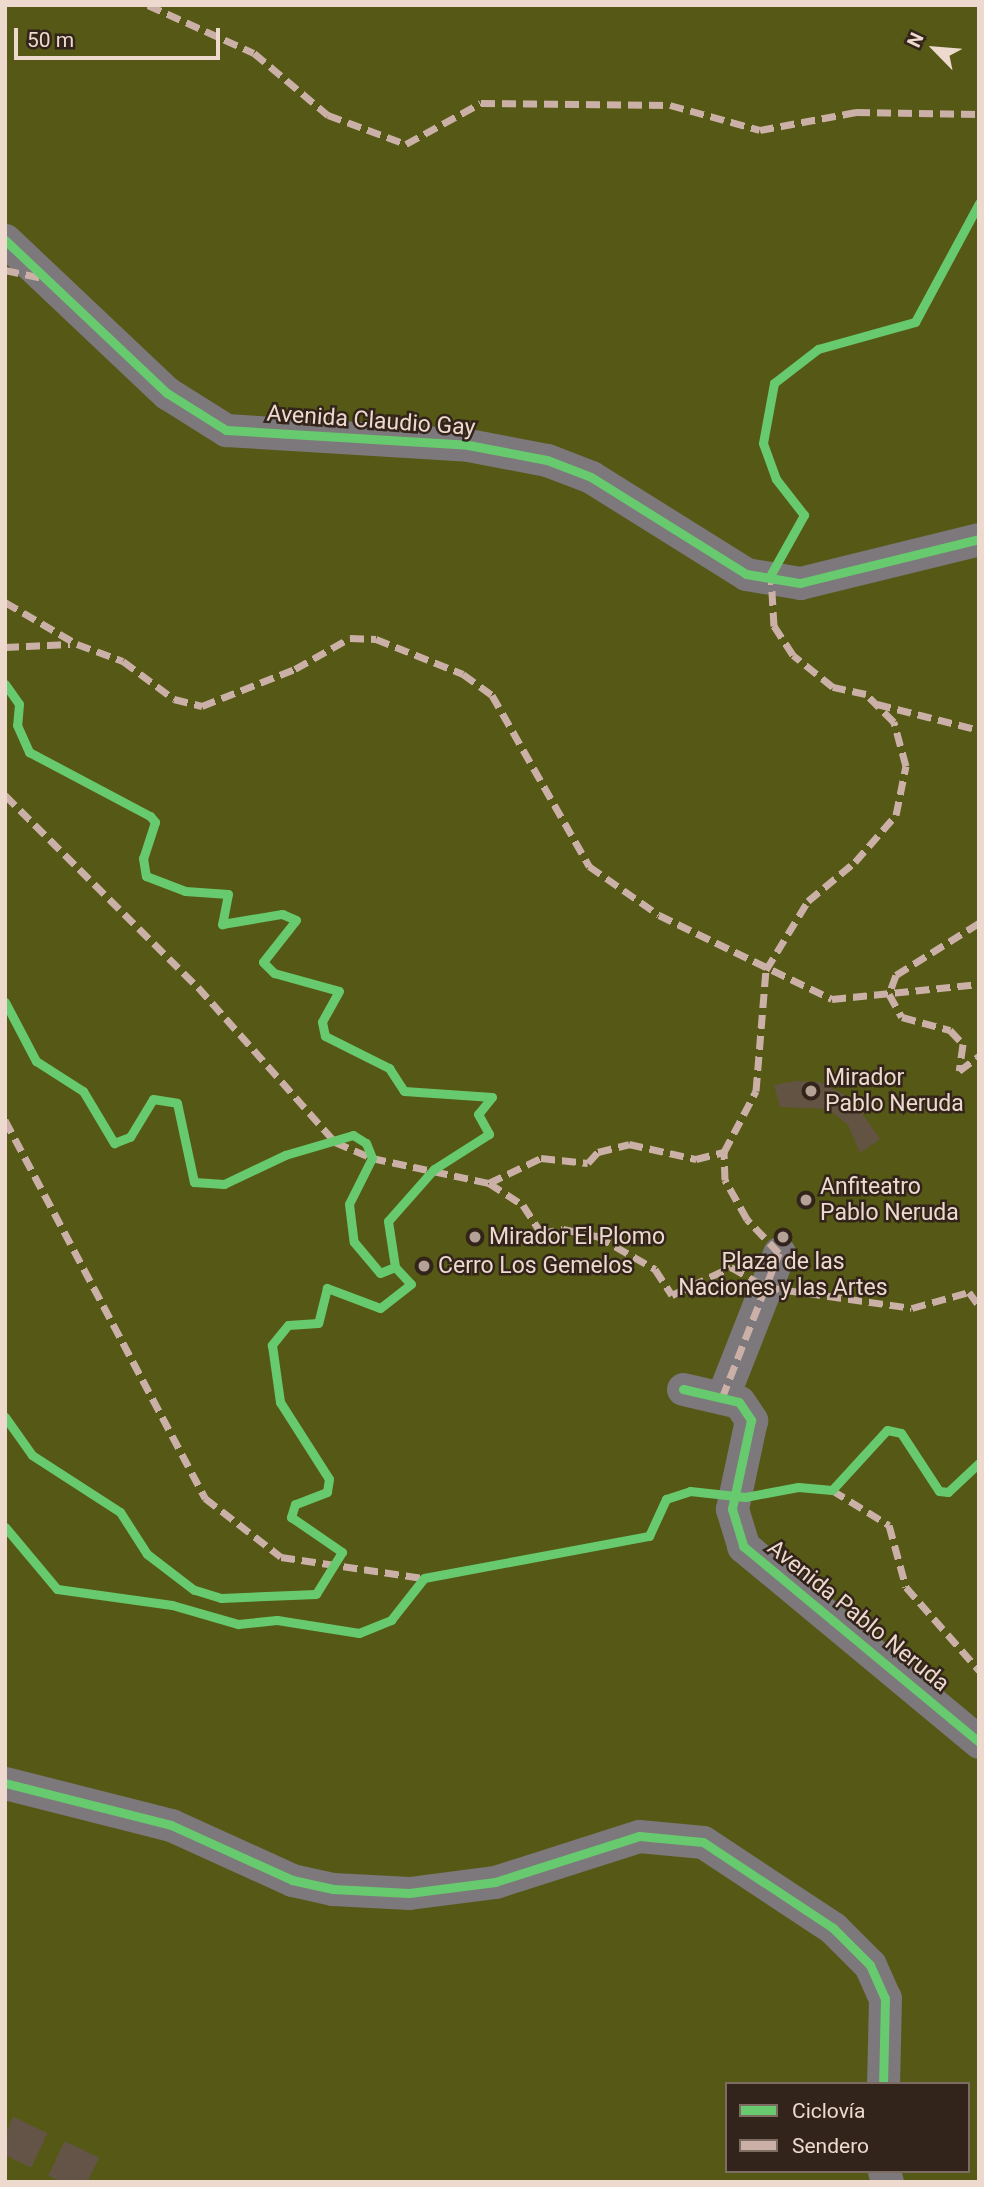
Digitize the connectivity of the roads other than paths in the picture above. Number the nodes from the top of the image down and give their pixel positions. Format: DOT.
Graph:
graph roads {
  1 [pos="5,240"];
  2 [pos="979,539"];
  3 [pos="779,1253"];
  4 [pos="683,1389"];
  5 [pos="722,1398"];
  6 [pos="979,1742"];
  7 [pos="5,1783"];
  8 [pos="883,2082"];
  1 -- 2 [label="street, Avenida Claudio Gay"];
  3 -- 5 [label="street"];
  4 -- 5 [label="street, Avenida Pablo Neruda"];
  5 -- 6 [label="street, Avenida Pablo Neruda"];
  7 -- 8 [label="street"];
}
